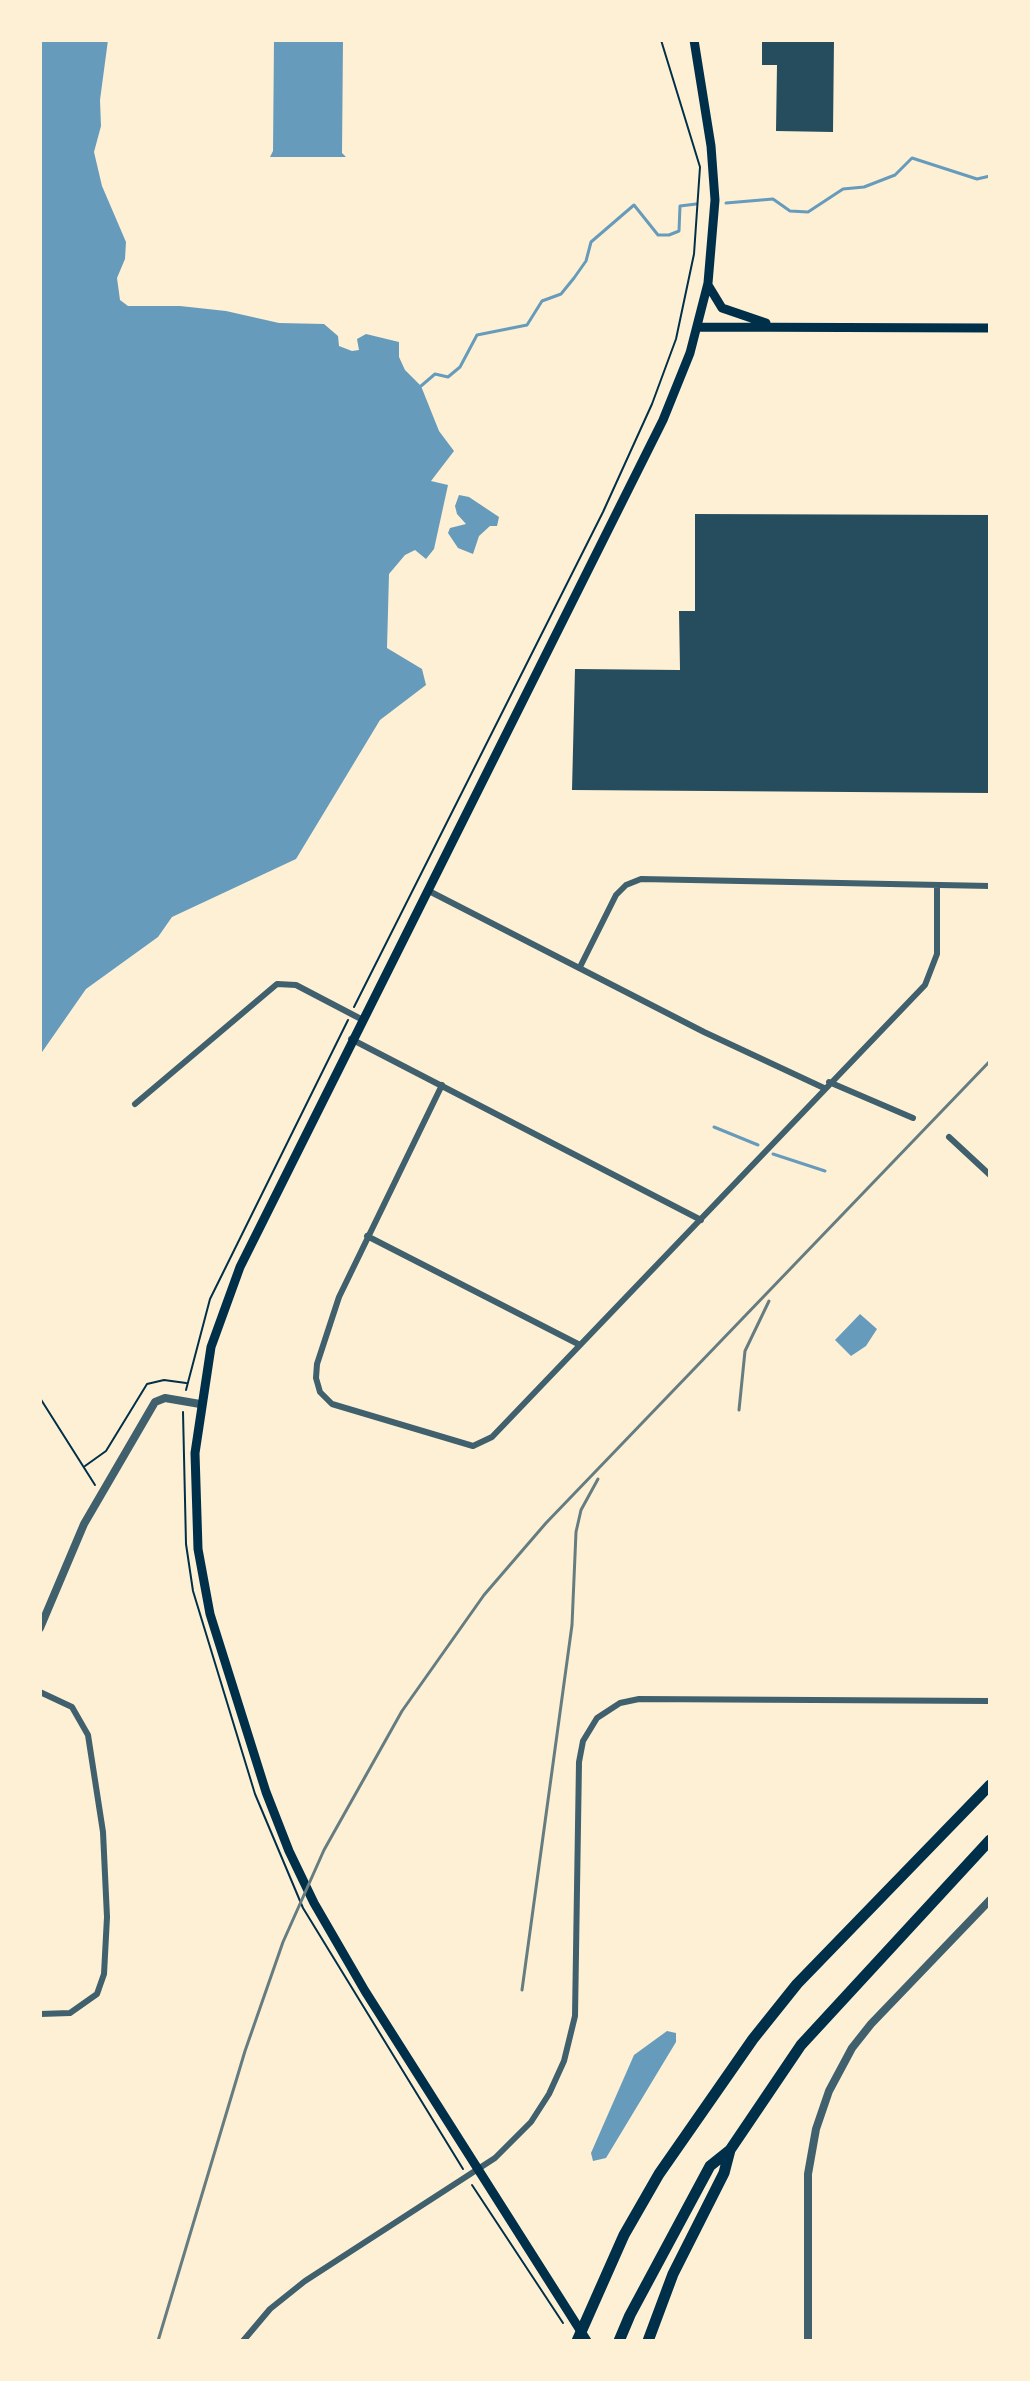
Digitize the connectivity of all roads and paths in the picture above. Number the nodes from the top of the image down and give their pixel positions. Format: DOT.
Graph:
graph roads {
  1 [pos="661,40"];
  2 [pos="694,40"];
  3 [pos="708,283"];
  4 [pos="698,327"];
  5 [pos="776,327"];
  6 [pos="990,328"];
  7 [pos="937,885"];
  8 [pos="990,886"];
  9 [pos="427,890"];
  10 [pos="580,967"];
  11 [pos="351,1014"];
  12 [pos="361,1019"];
  13 [pos="351,1039"];
  14 [pos="442,1085"];
  15 [pos="826,1085"];
  16 [pos="135,1104"];
  17 [pos="913,1118"];
  18 [pos="949,1137"];
  19 [pos="990,1175"];
  20 [pos="701,1220"];
  21 [pos="367,1236"];
  22 [pos="580,1345"];
  23 [pos="40,1398"];
  24 [pos="200,1404"];
  25 [pos="85,1466"];
  26 [pos="100,1497"];
  27 [pos="40,1628"];
  28 [pos="40,1692"];
  29 [pos="990,1701"];
  30 [pos="990,1785"];
  31 [pos="990,1840"];
  32 [pos="283,1864"];
  33 [pos="990,1900"];
  34 [pos="40,2014"];
  35 [pos="730,2150"];
  36 [pos="477,2170"];
  37 [pos="467,2177"];
  38 [pos="552,2307"];
  39 [pos="243,2341"];
  40 [pos="577,2341"];
  41 [pos="587,2341"];
  42 [pos="619,2341"];
  43 [pos="648,2341"];
  44 [pos="808,2341"];
  1 -- 11 [label="path"];
  2 -- 3 [label="main road"];
  3 -- 4 [label="main road"];
  3 -- 5 [label="main road"];
  4 -- 5 [label="main road"];
  4 -- 9 [label="main road"];
  5 -- 6 [label="main road"];
  7 -- 8 [label="street"];
  7 -- 10 [label="street"];
  7 -- 15 [label="street"];
  9 -- 10 [label="street"];
  9 -- 12 [label="main road"];
  10 -- 15 [label="street"];
  11 -- 12 [label="street"];
  11 -- 16 [label="street"];
  11 -- 25 [label="path"];
  12 -- 13 [label="main road"];
  13 -- 14 [label="street"];
  13 -- 24 [label="main road"];
  14 -- 20 [label="street"];
  14 -- 21 [label="street"];
  15 -- 17 [label="street"];
  15 -- 20 [label="street"];
  18 -- 19 [label="street"];
  20 -- 22 [label="street"];
  21 -- 22 [label="street"];
  21 -- 22 [label="street"];
  23 -- 25 [label="path"];
  24 -- 26 [label="street"];
  24 -- 36 [label="main road"];
  25 -- 26 [label="path"];
  26 -- 27 [label="street"];
  28 -- 34 [label="street"];
  29 -- 36 [label="street"];
  30 -- 40 [label="highway"];
  31 -- 35 [label="highway"];
  32 -- 37 [label="path"];
  33 -- 44 [label="street"];
  35 -- 42 [label="highway"];
  35 -- 43 [label="highway"];
  36 -- 37 [label="street"];
  36 -- 41 [label="main road"];
  37 -- 38 [label="path"];
  37 -- 39 [label="street"];
}
